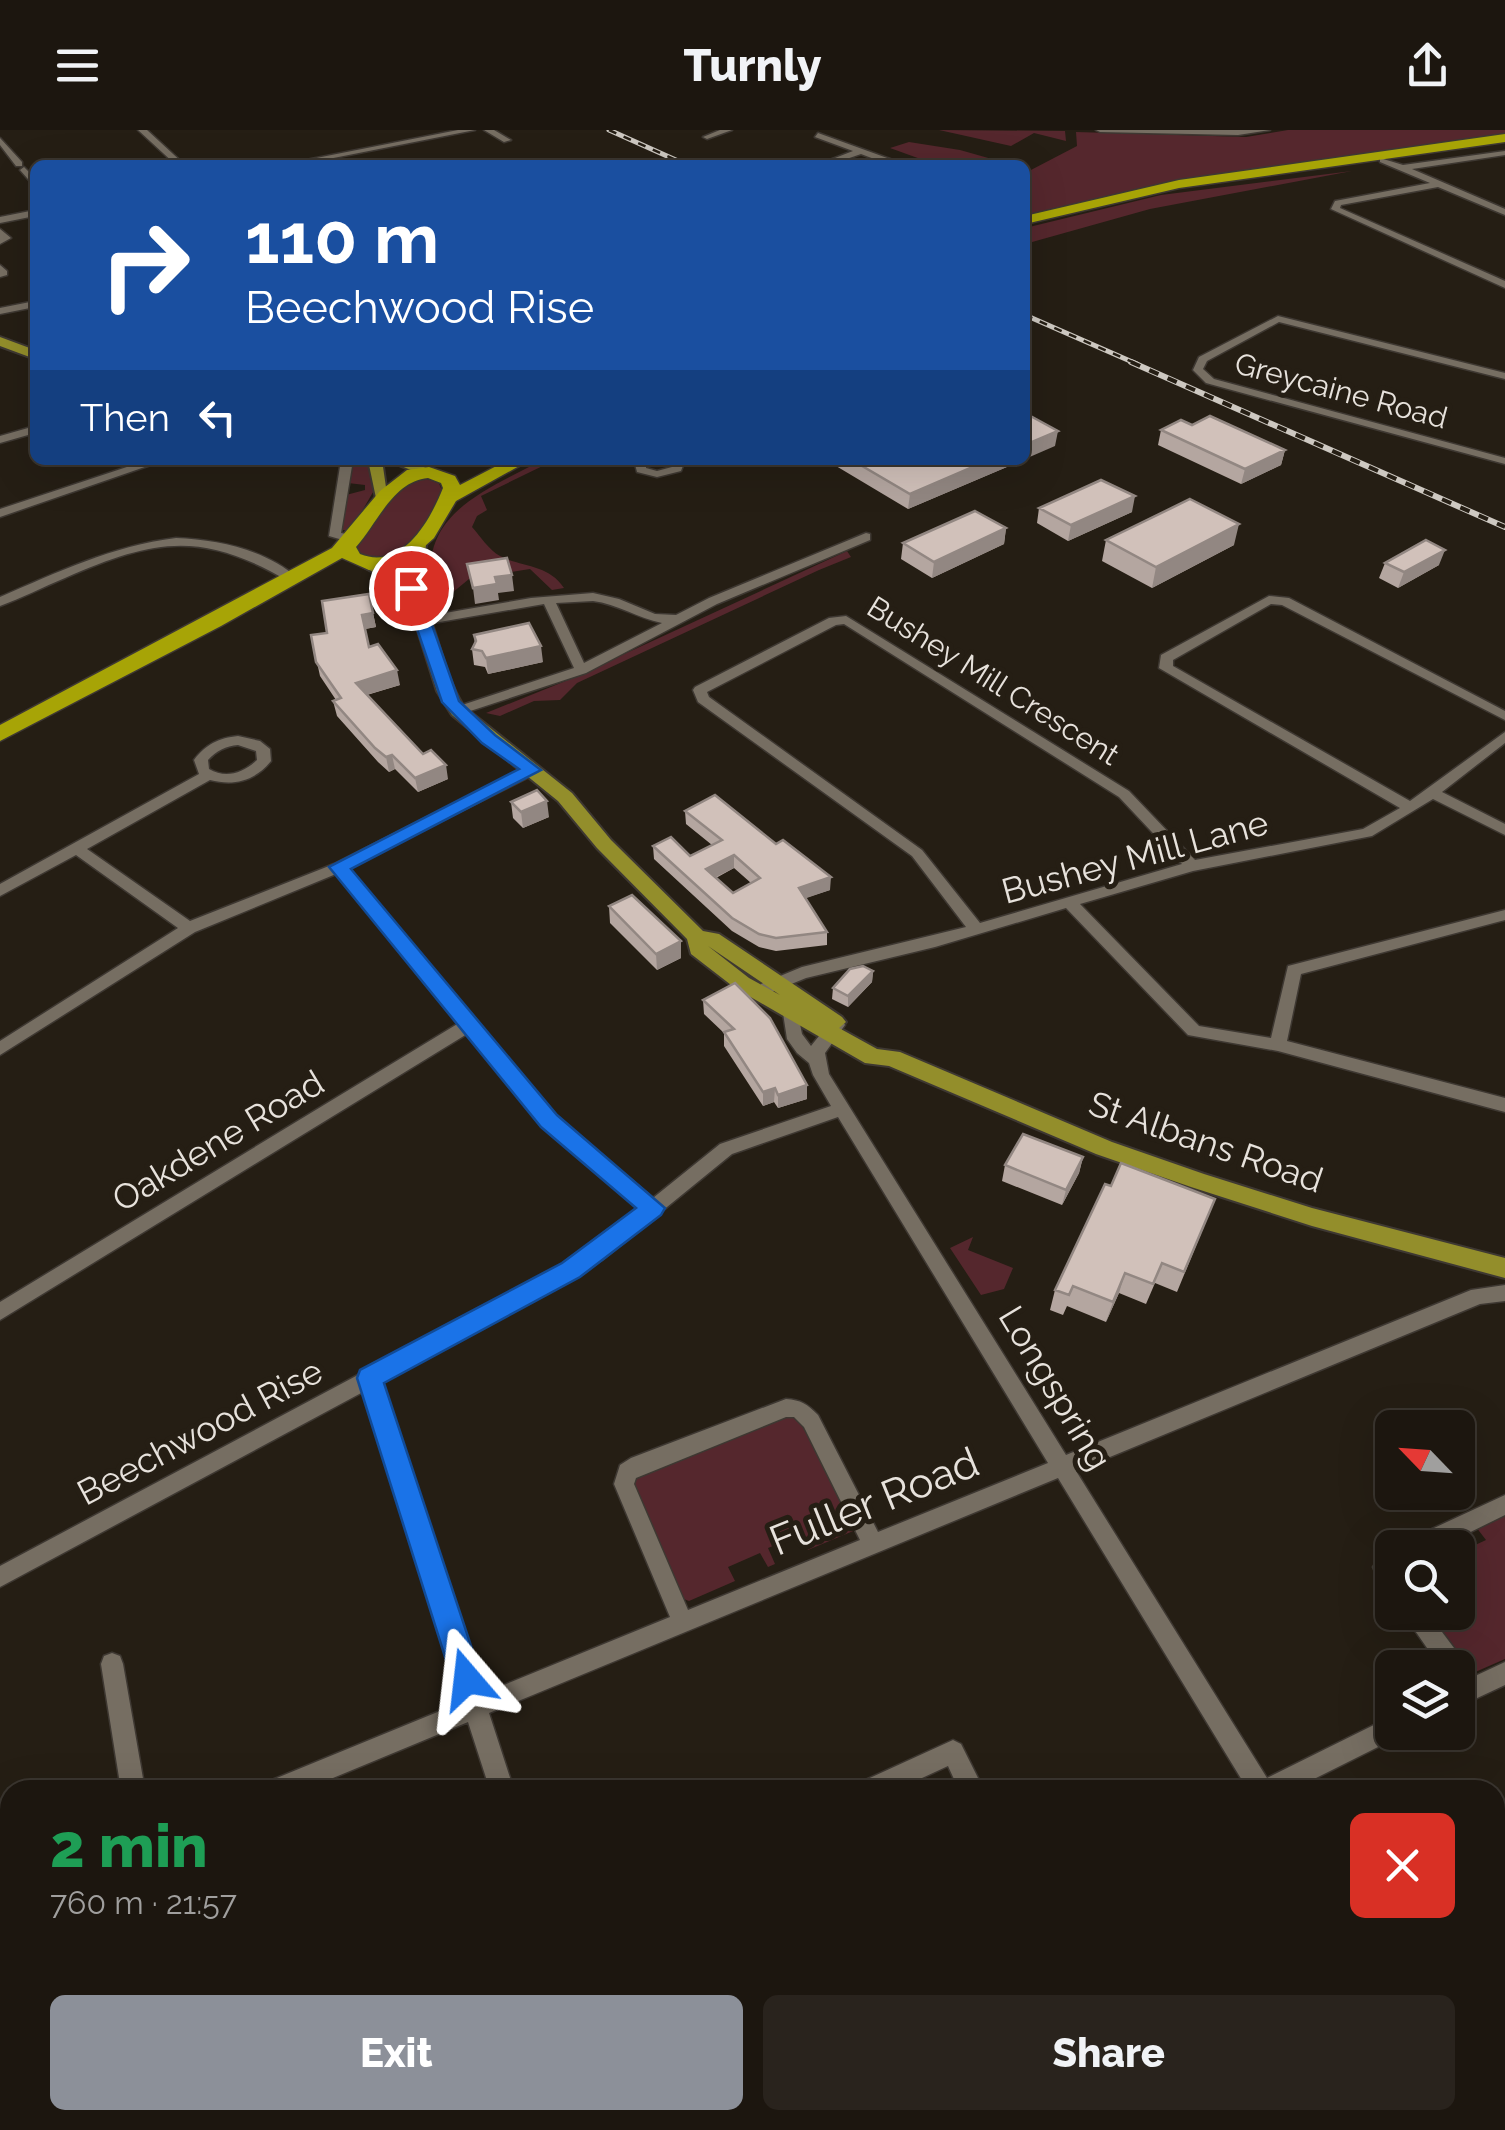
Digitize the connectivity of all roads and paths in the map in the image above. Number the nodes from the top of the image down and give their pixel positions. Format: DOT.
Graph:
graph roads {
  1 [pos="142,130"];
  2 [pos="471,130"];
  3 [pos="488,130"];
  4 [pos="728,130"];
  5 [pos="830,130"];
  6 [pos="1100,130"];
  7 [pos="1266,130"];
  8 [pos="707,136"];
  9 [pos="0,140"];
  10 [pos="507,140"];
  11 [pos="1505,141"];
  12 [pos="861,151"];
  13 [pos="1505,153"];
  14 [pos="175,160"];
  15 [pos="312,160"];
  16 [pos="835,160"];
  17 [pos="884,160"];
  18 [pos="1383,160"];
  19 [pos="1400,168"];
  20 [pos="1285,169"];
  21 [pos="30,177"];
  22 [pos="1438,184"];
  23 [pos="1505,196"];
  24 [pos="1476,200"];
  25 [pos="1505,212"];
  26 [pos="30,214"];
  27 [pos="1030,219"];
  28 [pos="0,220"];
  29 [pos="0,232"];
  30 [pos="0,241"];
  31 [pos="1505,285"];
  32 [pos="30,305"];
  33 [pos="0,311"];
  34 [pos="0,341"];
  35 [pos="30,352"];
  36 [pos="1505,376"];
  37 [pos="30,431"];
  38 [pos="0,440"];
  39 [pos="1505,461"];
  40 [pos="144,465"];
  41 [pos="345,465"];
  42 [pos="376,465"];
  43 [pos="409,465"];
  44 [pos="468,465"];
  45 [pos="511,465"];
  46 [pos="639,465"];
  47 [pos="678,465"];
  48 [pos="432,473"];
  49 [pos="343,488"];
  50 [pos="362,488"];
  51 [pos="383,498"];
  52 [pos="448,498"];
  53 [pos="0,513"];
  54 [pos="866,537"];
  55 [pos="350,543"];
  56 [pos="418,544"];
  57 [pos="367,566"];
  58 [pos="293,577"];
  59 [pos="411,588"];
  60 [pos="0,602"];
  61 [pos="549,602"];
  62 [pos="636,614"];
  63 [pos="676,619"];
  64 [pos="422,621"];
  65 [pos="638,641"];
  66 [pos="580,670"];
  67 [pos="458,711"];
  68 [pos="1505,716"];
  69 [pos="0,734"];
  70 [pos="1505,736"];
  71 [pos="532,770"];
  72 [pos="208,775"];
  73 [pos="1432,793"];
  74 [pos="1411,808"];
  75 [pos="1505,830"];
  76 [pos="75,847"];
  77 [pos="1192,866"];
  78 [pos="339,867"];
  79 [pos="0,892"];
  80 [pos="1068,901"];
  81 [pos="1505,914"];
  82 [pos="189,928"];
  83 [pos="977,930"];
  84 [pos="767,988"];
  85 [pos="792,1013"];
  86 [pos="469,1025"];
  87 [pos="833,1029"];
  88 [pos="1278,1045"];
  89 [pos="0,1049"];
  90 [pos="814,1058"];
  91 [pos="1505,1105"];
  92 [pos="843,1109"];
  93 [pos="653,1208"];
  94 [pos="1505,1268"];
  95 [pos="1505,1293"];
  96 [pos="0,1312"];
  97 [pos="370,1378"];
  98 [pos="1062,1467"];
  99 [pos="1505,1505"];
  100 [pos="1452,1530"];
  101 [pos="874,1544"];
  102 [pos="0,1577"];
  103 [pos="683,1623"];
  104 [pos="112,1664"];
  105 [pos="1505,1673"];
  106 [pos="1475,1678"];
  107 [pos="476,1708"];
  108 [pos="1375,1736"];
  109 [pos="131,1780"];
  110 [pos="300,1780"];
  111 [pos="499,1780"];
  112 [pos="891,1780"];
  113 [pos="967,1780"];
  114 [pos="1258,1780"];
  115 [pos="1285,1780"];
  1 -- 14 [label="street"];
  2 -- 15 [label="street"];
  3 -- 10 [label="street"];
  4 -- 8 [label="street"];
  5 -- 12 [label="street"];
  6 -- 7 [label="street"];
  9 -- 21 [label="street"];
  11 -- 18 [label="highway"];
  11 -- 20 [label="highway"];
  12 -- 16 [label="street"];
  12 -- 17 [label="street"];
  13 -- 19 [label="street"];
  18 -- 19 [label="street"];
  18 -- 20 [label="highway"];
  19 -- 22 [label="street"];
  20 -- 27 [label="highway"];
  22 -- 24 [label="street"];
  22 -- 31 [label="street"];
  23 -- 24 [label="street"];
  24 -- 25 [label="street"];
  26 -- 28 [label="street"];
  29 -- 30 [label="street"];
  32 -- 33 [label="street"];
  34 -- 35 [label="main road"];
  36 -- 39 [label="street, Greycaine Road"];
  37 -- 38 [label="street"];
  40 -- 53 [label="street"];
  41 -- 49 [label="street"];
  42 -- 51 [label="main road"];
  43 -- 48 [label="main road"];
  44 -- 48 [label="highway"];
  45 -- 52 [label="highway"];
  46 -- 47 [label="street"];
  48 -- 51 [label="highway"];
  48 -- 52 [label="highway"];
  49 -- 50 [label="street"];
  49 -- 55 [label="street"];
  51 -- 55 [label="highway"];
  52 -- 56 [label="highway"];
  54 -- 63 [label="street"];
  55 -- 57 [label="highway"];
  55 -- 58 [label="highway"];
  56 -- 57 [label="highway"];
  56 -- 59 [label="main road, St Albans Road"];
  57 -- 58 [label="highway"];
  57 -- 59 [label="main road"];
  58 -- 60 [label="street"];
  58 -- 69 [label="highway"];
  59 -- 64 [label="main road, St Albans Road"];
  61 -- 62 [label="street"];
  61 -- 64 [label="street"];
  61 -- 66 [label="street"];
  62 -- 63 [label="street"];
  62 -- 65 [label="street"];
  63 -- 65 [label="street"];
  64 -- 67 [label="main road, St Albans Road"];
  65 -- 66 [label="street"];
  66 -- 67 [label="street"];
  67 -- 71 [label="main road, St Albans Road"];
  68 -- 74 [label="street"];
  70 -- 73 [label="street, Bushey Mill Lane"];
  71 -- 78 [label="street"];
  71 -- 84 [label="main road, St Albans Road"];
  72 -- 76 [label="street"];
  73 -- 74 [label="street, Bushey Mill Lane"];
  73 -- 75 [label="street"];
  74 -- 77 [label="street, Bushey Mill Lane"];
  76 -- 79 [label="street"];
  76 -- 82 [label="street"];
  77 -- 80 [label="street, Bushey Mill Lane"];
  77 -- 83 [label="street, Bushey Mill Crescent"];
  78 -- 82 [label="street"];
  78 -- 86 [label="street"];
  80 -- 83 [label="street, Bushey Mill Lane"];
  80 -- 88 [label="street"];
  81 -- 88 [label="street"];
  82 -- 89 [label="street"];
  83 -- 84 [label="street, Bushey Mill Lane"];
  84 -- 85 [label="main road, St Albans Road"];
  84 -- 87 [label="main road, St Albans Road"];
  85 -- 87 [label="main road, St Albans Road"];
  85 -- 90 [label="street, Longspring"];
  86 -- 93 [label="street"];
  86 -- 96 [label="street, Oakdene Road"];
  87 -- 90 [label="street"];
  87 -- 94 [label="main road, St Albans Road"];
  88 -- 91 [label="street"];
  90 -- 92 [label="street, Longspring"];
  92 -- 93 [label="street, Beechwood Rise"];
  92 -- 98 [label="street, Longspring"];
  93 -- 97 [label="street, Beechwood Rise"];
  95 -- 98 [label="street, Fuller Road"];
  97 -- 102 [label="street, Beechwood Rise"];
  97 -- 107 [label="street"];
  98 -- 101 [label="street, Fuller Road"];
  98 -- 114 [label="street, Longspring"];
  99 -- 100 [label="street"];
  101 -- 103 [label="street, Fuller Road"];
  101 -- 103 [label="street"];
  103 -- 107 [label="street, Fuller Road"];
  104 -- 109 [label="street"];
  105 -- 106 [label="street"];
  107 -- 110 [label="street, Fuller Road"];
  107 -- 111 [label="street"];
  108 -- 115 [label="street"];
  112 -- 113 [label="street"];
}
